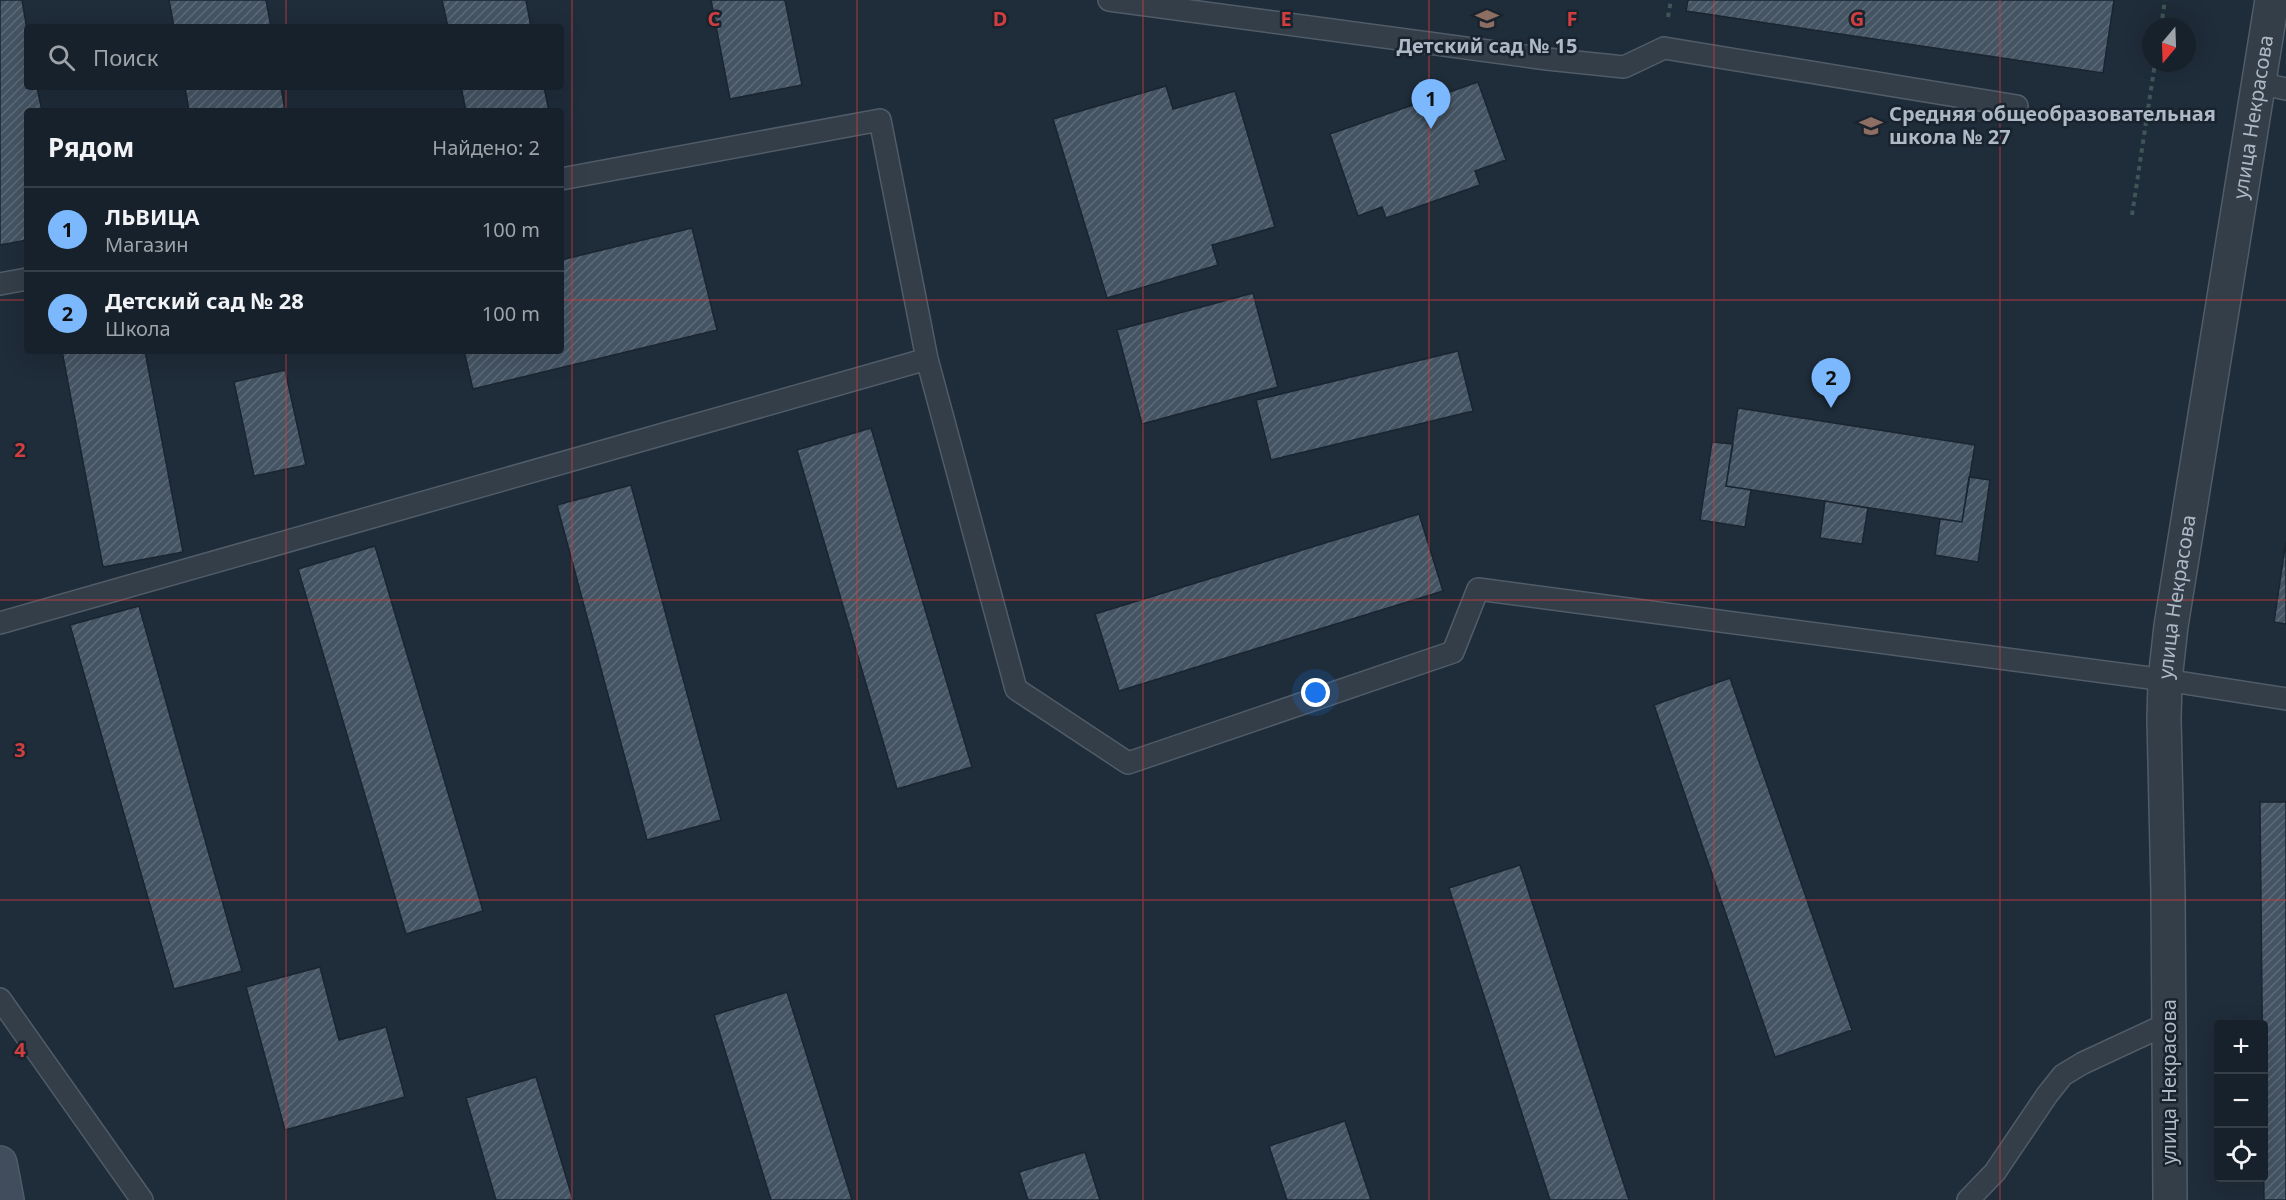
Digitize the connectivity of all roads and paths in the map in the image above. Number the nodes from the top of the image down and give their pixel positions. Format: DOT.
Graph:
graph roads {
  1 [pos="1109,0"];
  2 [pos="2165,0"];
  3 [pos="2272,0"];
  4 [pos="2162,18"];
  5 [pos="2154,72"];
  6 [pos="2272,86"];
  7 [pos="2017,106"];
  8 [pos="564,178"];
  9 [pos="2132,215"];
  10 [pos="24,280"];
  11 [pos="0,284"];
  12 [pos="927,359"];
  13 [pos="0,622"];
  14 [pos="2165,680"];
  15 [pos="2286,699"];
  16 [pos="0,999"];
  17 [pos="2169,1023"];
  18 [pos="0,1163"];
  19 [pos="7,1200"];
  20 [pos="142,1200"];
  21 [pos="1968,1200"];
  22 [pos="2170,1200"];
  1 -- 7 [label="lane"];
  2 -- 4 [label="path"];
  3 -- 6 [label="street, улица Некрасова"];
  5 -- 9 [label="path"];
  6 -- 14 [label="street, улица Некрасова"];
  8 -- 12 [label="lane"];
  10 -- 11 [label="lane"];
  12 -- 13 [label="lane"];
  12 -- 14 [label="lane"];
  14 -- 15 [label="lane"];
  14 -- 17 [label="street, улица Некрасова"];
  16 -- 20 [label="lane"];
  17 -- 21 [label="lane"];
  17 -- 22 [label="street, улица Некрасова"];
  18 -- 19 [label="main road"];
}
